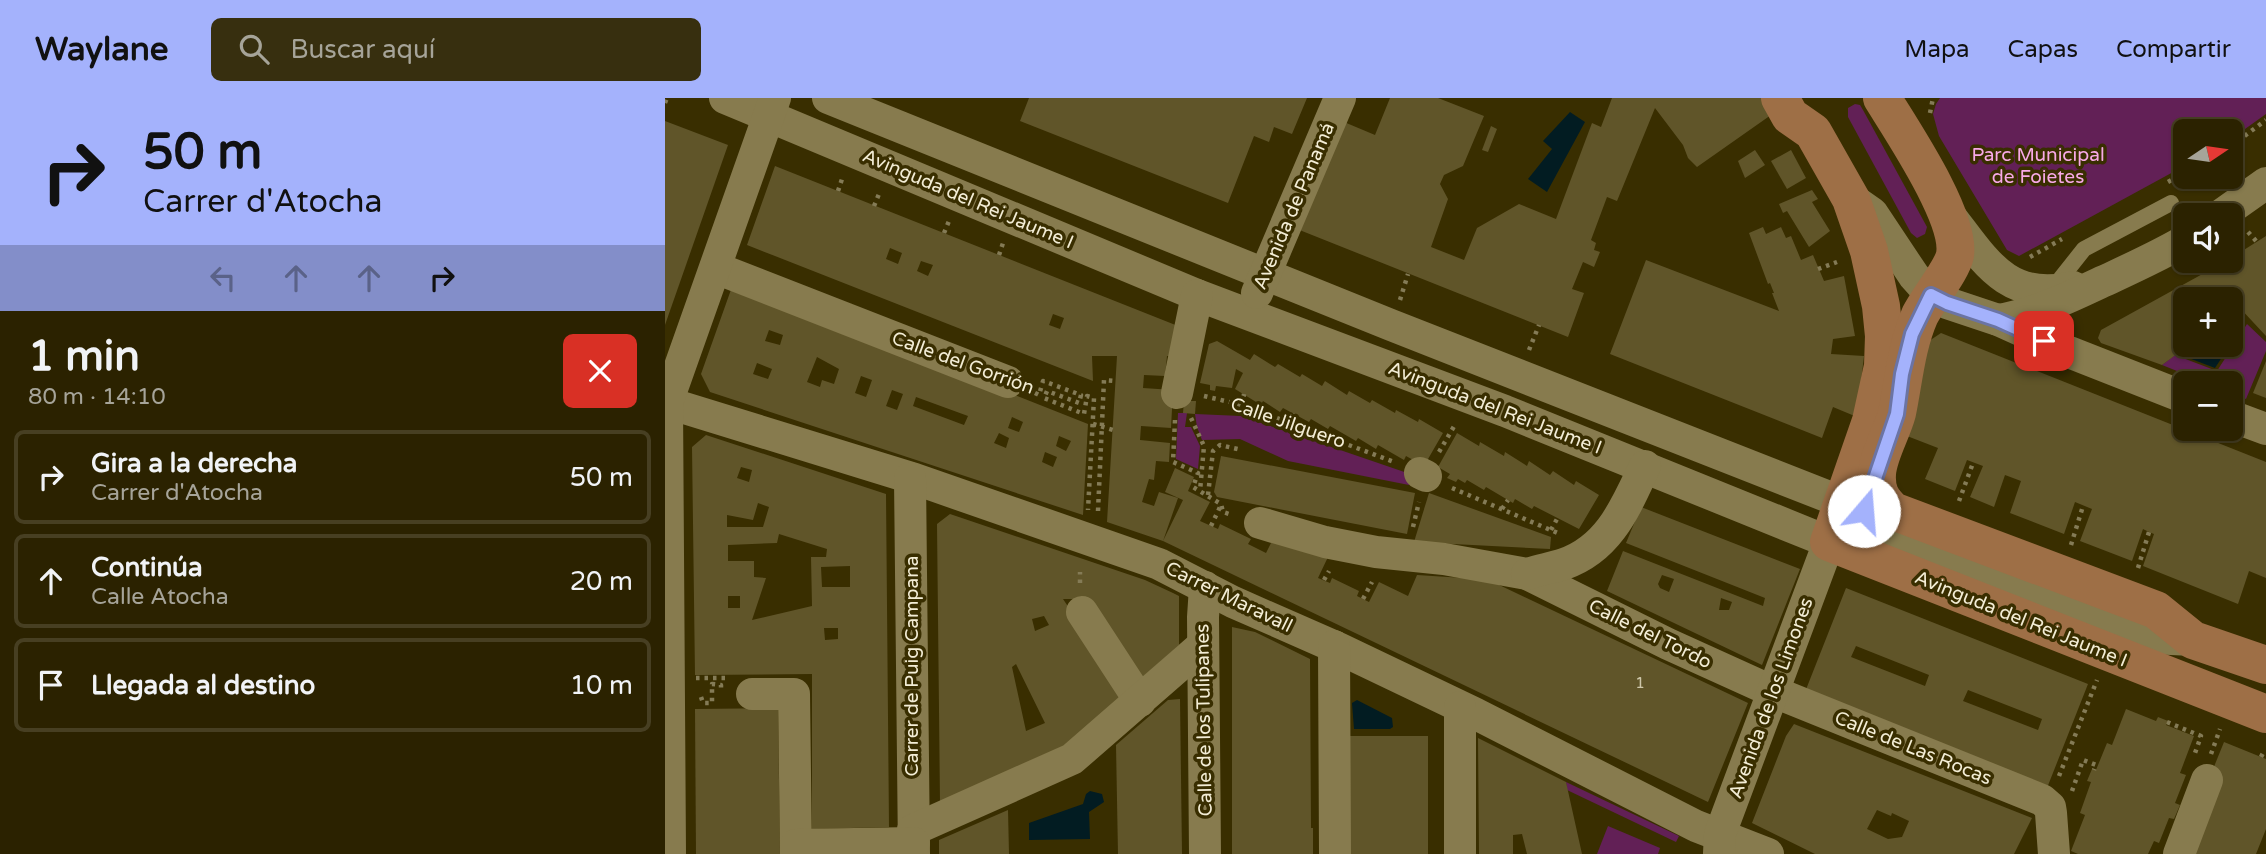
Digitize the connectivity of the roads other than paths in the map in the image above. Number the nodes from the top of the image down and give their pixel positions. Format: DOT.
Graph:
graph roads {
  1 [pos="725,98"];
  2 [pos="828,98"];
  3 [pos="1340,98"];
  4 [pos="1780,98"];
  5 [pos="772,107"];
  6 [pos="1904,111"];
  7 [pos="1814,115"];
  8 [pos="2266,183"];
  9 [pos="1851,199"];
  10 [pos="2171,203"];
  11 [pos="2238,203"];
  12 [pos="1951,223"];
  13 [pos="2173,248"];
  14 [pos="1897,251"];
  15 [pos="716,268"];
  16 [pos="1264,274"];
  17 [pos="1197,295"];
  18 [pos="2052,298"];
  19 [pos="1933,303"];
  20 [pos="1249,315"];
  21 [pos="1998,320"];
  22 [pos="1008,383"];
  23 [pos="2173,393"];
  24 [pos="666,402"];
  25 [pos="1184,403"];
  26 [pos="2243,420"];
  27 [pos="2266,429"];
  28 [pos="1645,466"];
  29 [pos="1877,472"];
  30 [pos="911,478"];
  31 [pos="1842,521"];
  32 [pos="1260,523"];
  33 [pos="1527,574"];
  34 [pos="1205,587"];
  35 [pos="1081,597"];
  36 [pos="2193,640"];
  37 [pos="667,644"];
  38 [pos="1203,645"];
  39 [pos="1334,646"];
  40 [pos="2266,665"];
  41 [pos="733,689"];
  42 [pos="1774,692"];
  43 [pos="1140,701"];
  44 [pos="1460,707"];
  45 [pos="2266,714"];
  46 [pos="2201,769"];
  47 [pos="913,843"];
  48 [pos="1719,844"];
  49 [pos="796,850"];
  50 [pos="670,854"];
  51 [pos="1205,854"];
  52 [pos="1335,854"];
  53 [pos="1461,854"];
  54 [pos="1768,854"];
  55 [pos="2054,854"];
  56 [pos="2179,854"];
  1 -- 5 [label="street, Avinguda del Rei Jaume I"];
  2 -- 16 [label="street, Avinguda del Rei Jaume I"];
  3 -- 16 [label="street, Avenida de Panamá"];
  4 -- 7 [label="main road"];
  5 -- 15 [label="street"];
  5 -- 17 [label="street, Avinguda del Rei Jaume I"];
  6 -- 12 [label="main road"];
  7 -- 9 [label="main road"];
  8 -- 11 [label="street"];
  9 -- 14 [label="street"];
  9 -- 31 [label="main road"];
  10 -- 18 [label="lane"];
  12 -- 14 [label="street"];
  12 -- 18 [label="street"];
  12 -- 19 [label="main road"];
  13 -- 18 [label="street"];
  14 -- 19 [label="street"];
  15 -- 22 [label="street, Calle del Gorrión"];
  15 -- 24 [label="street"];
  16 -- 20 [label="street, Avenida de Panamá"];
  16 -- 31 [label="street, Avinguda del Rei Jaume I"];
  17 -- 20 [label="street, Avinguda del Rei Jaume I"];
  17 -- 25 [label="street"];
  18 -- 21 [label="street"];
  19 -- 21 [label="street"];
  19 -- 29 [label="main road"];
  20 -- 28 [label="street, Avinguda del Rei Jaume I"];
  21 -- 23 [label="street"];
  24 -- 30 [label="street, Carrer Maravall"];
  24 -- 37 [label="street"];
  26 -- 27 [label="street"];
  28 -- 31 [label="street, Avinguda del Rei Jaume I"];
  28 -- 33 [label="street, Calle del Tordo"];
  29 -- 31 [label="street, Avenida de los Limones"];
  29 -- 36 [label="main road"];
  30 -- 34 [label="street, Carrer Maravall"];
  30 -- 47 [label="street, Carrer de Puig Campana"];
  31 -- 36 [label="street, Avinguda del Rei Jaume I"];
  31 -- 36 [label="street"];
  31 -- 42 [label="street, Avenida de los Limones"];
  31 -- 45 [label="main road, Avinguda del Rei Jaume I"];
  32 -- 33 [label="street, Calle del Tordo"];
  33 -- 42 [label="street, Calle del Tordo"];
  34 -- 38 [label="street, Calle de los Tulipanes"];
  34 -- 39 [label="street, Carrer Maravall"];
  35 -- 43 [label="street"];
  36 -- 40 [label="main road, Avinguda del Rei Jaume I"];
  37 -- 50 [label="street"];
  38 -- 43 [label="street"];
  38 -- 51 [label="street, Calle de los Tulipanes"];
  39 -- 44 [label="street, Carrer Maravall"];
  39 -- 52 [label="street"];
  41 -- 49 [label="street"];
  42 -- 48 [label="street, Avenida de los Limones"];
  42 -- 55 [label="street, Calle de Las Rocas"];
  43 -- 47 [label="street"];
  44 -- 48 [label="street, Carrer Maravall"];
  44 -- 53 [label="street"];
  46 -- 56 [label="street"];
  47 -- 49 [label="street"];
  48 -- 54 [label="street, Carrer Maravall"];
}
